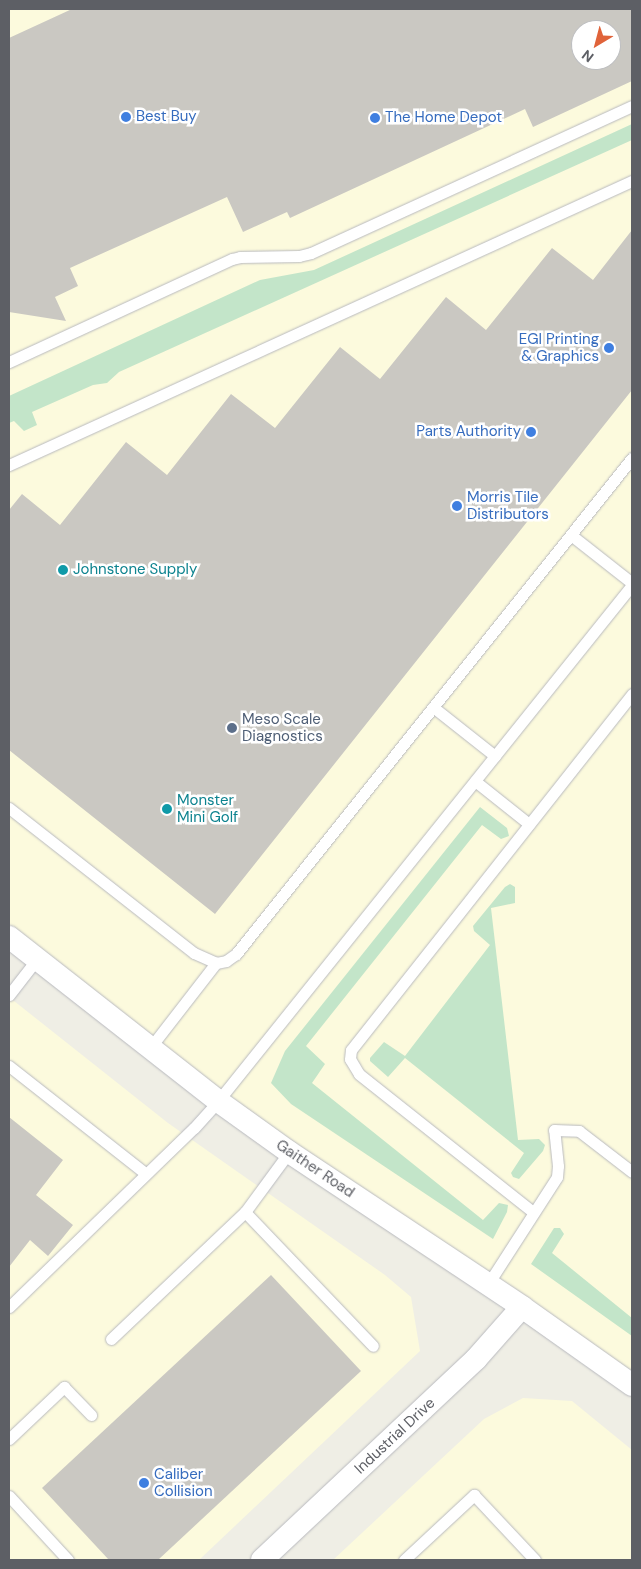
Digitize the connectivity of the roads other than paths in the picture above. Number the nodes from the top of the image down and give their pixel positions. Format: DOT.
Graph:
graph roads {
  1 [pos="632,106"];
  2 [pos="632,181"];
  3 [pos="9,362"];
  4 [pos="632,458"];
  5 [pos="9,465"];
  6 [pos="571,535"];
  7 [pos="632,584"];
  8 [pos="632,694"];
  9 [pos="433,707"];
  10 [pos="495,756"];
  11 [pos="475,781"];
  12 [pos="9,808"];
  13 [pos="529,824"];
  14 [pos="9,937"];
  15 [pos="37,959"];
  16 [pos="216,963"];
  17 [pos="9,995"];
  18 [pos="150,1048"];
  19 [pos="9,1066"];
  20 [pos="218,1101"];
  21 [pos="289,1152"];
  22 [pos="632,1172"];
  23 [pos="146,1174"];
  24 [pos="245,1212"];
  25 [pos="534,1212"];
  26 [pos="488,1284"];
  27 [pos="9,1306"];
  28 [pos="522,1307"];
  29 [pos="111,1339"];
  30 [pos="373,1346"];
  31 [pos="632,1385"];
  32 [pos="91,1415"];
  33 [pos="9,1439"];
  34 [pos="9,1496"];
  35 [pos="68,1560"];
  36 [pos="262,1560"];
  37 [pos="404,1560"];
  38 [pos="535,1560"];
  1 -- 3 [label="lane"];
  2 -- 5 [label="lane"];
  4 -- 6 [label="lane"];
  6 -- 7 [label="lane"];
  6 -- 9 [label="lane"];
  7 -- 10 [label="lane"];
  8 -- 13 [label="lane"];
  9 -- 10 [label="lane"];
  9 -- 16 [label="lane"];
  10 -- 11 [label="lane"];
  11 -- 13 [label="lane"];
  11 -- 20 [label="lane"];
  12 -- 16 [label="lane"];
  13 -- 25 [label="lane"];
  14 -- 15 [label="street, Gaither Road"];
  15 -- 17 [label="lane"];
  15 -- 18 [label="street, Gaither Road"];
  16 -- 18 [label="lane"];
  18 -- 20 [label="street, Gaither Road"];
  19 -- 23 [label="lane"];
  20 -- 21 [label="street, Gaither Road"];
  20 -- 23 [label="lane"];
  21 -- 24 [label="lane"];
  21 -- 26 [label="street, Gaither Road"];
  22 -- 25 [label="lane"];
  23 -- 27 [label="lane"];
  24 -- 29 [label="lane"];
  24 -- 30 [label="lane"];
  25 -- 26 [label="lane"];
  26 -- 28 [label="street, Gaither Road"];
  28 -- 31 [label="street, Gaither Road"];
  28 -- 36 [label="street, Industrial Drive"];
  32 -- 33 [label="lane"];
  34 -- 35 [label="lane"];
  37 -- 38 [label="lane"];
}
